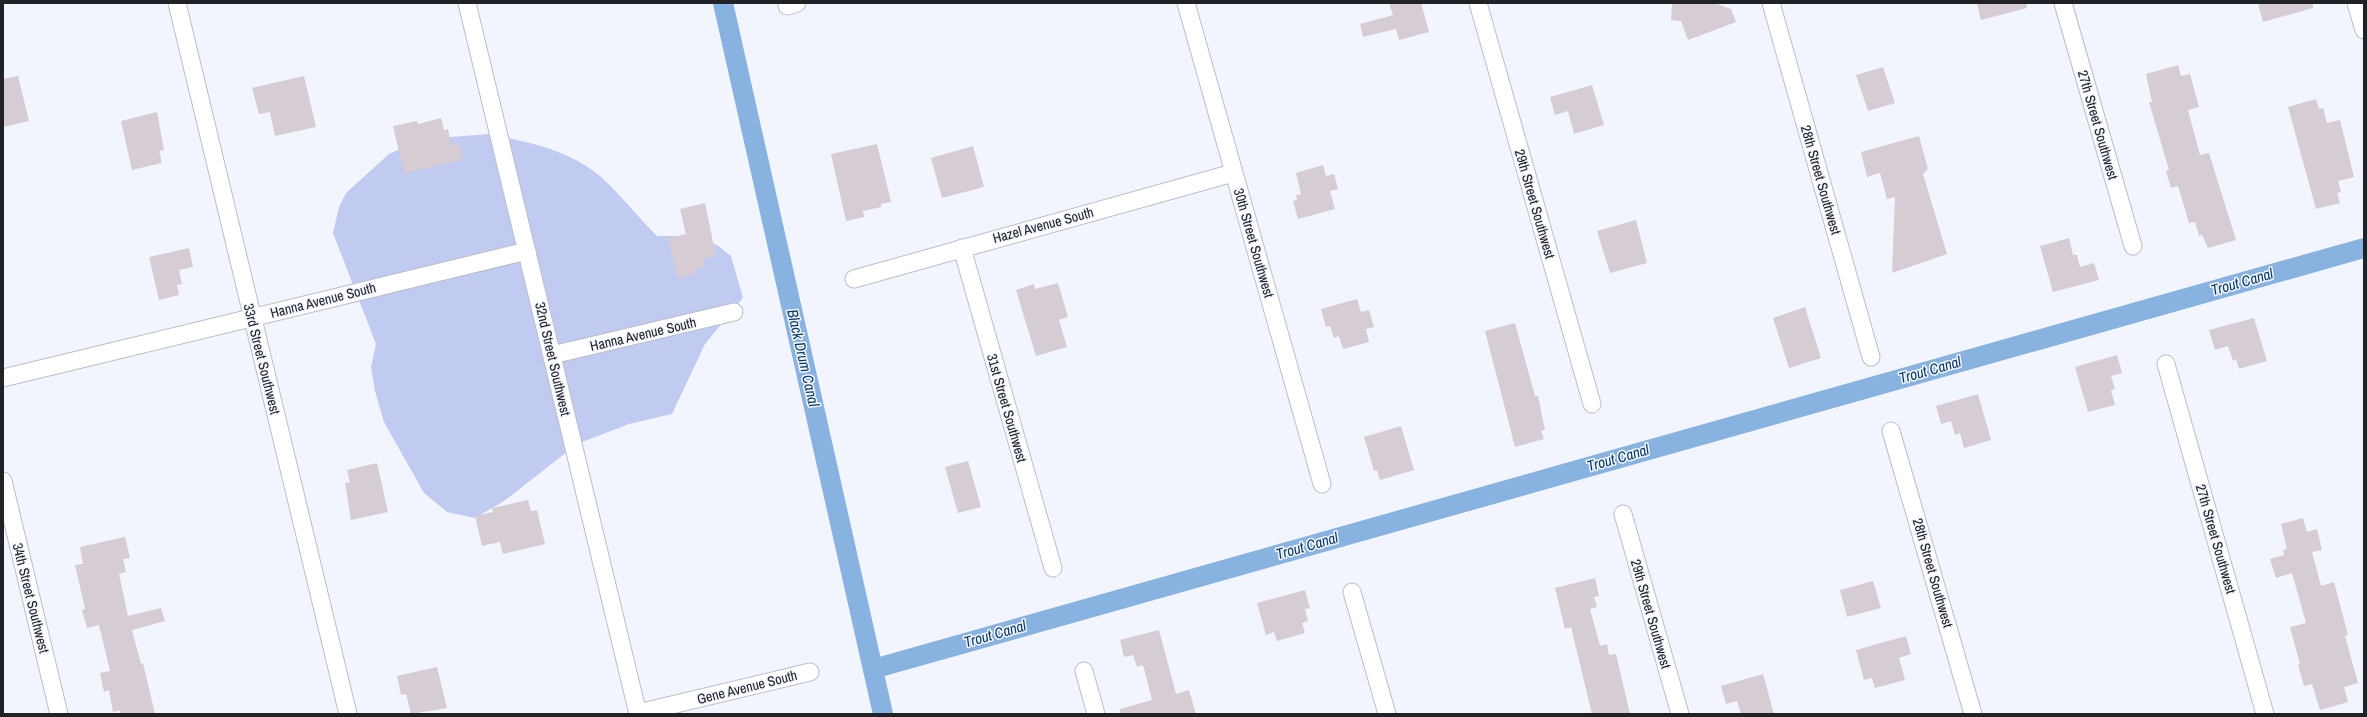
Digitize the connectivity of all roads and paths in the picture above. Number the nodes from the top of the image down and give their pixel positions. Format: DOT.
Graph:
graph roads {
  1 [pos="177,3"];
  2 [pos="467,3"];
  3 [pos="1186,3"];
  4 [pos="1478,3"];
  5 [pos="1771,3"];
  6 [pos="2063,3"];
  7 [pos="2356,3"];
  8 [pos="2364,30"];
  9 [pos="1233,173"];
  10 [pos="2133,246"];
  11 [pos="962,248"];
  12 [pos="527,251"];
  13 [pos="854,279"];
  14 [pos="734,312"];
  15 [pos="253,318"];
  16 [pos="552,355"];
  17 [pos="1872,357"];
  18 [pos="2166,364"];
  19 [pos="3,378"];
  20 [pos="1592,404"];
  21 [pos="1891,432"];
  22 [pos="3,481"];
  23 [pos="1322,484"];
  24 [pos="1623,514"];
  25 [pos="1053,568"];
  26 [pos="1352,592"];
  27 [pos="1084,671"];
  28 [pos="810,672"];
  29 [pos="59,714"];
  30 [pos="348,714"];
  31 [pos="638,714"];
  32 [pos="1096,714"];
  33 [pos="1387,714"];
  34 [pos="1680,714"];
  35 [pos="1973,714"];
  36 [pos="2266,714"];
  1 -- 15 [label="street, 33rd Street Southwest"];
  2 -- 12 [label="street, 32nd Street Southwest"];
  3 -- 9 [label="street, 30th Street Southwest"];
  4 -- 20 [label="street, 29th Street Southwest"];
  5 -- 17 [label="street, 28th Street Southwest"];
  6 -- 10 [label="street, 27th Street Southwest"];
  7 -- 8 [label="street"];
  9 -- 11 [label="street, Hazel Avenue South"];
  9 -- 23 [label="street, 30th Street Southwest"];
  11 -- 13 [label="street, Hazel Avenue South"];
  11 -- 25 [label="street, 31st Street Southwest"];
  12 -- 15 [label="street, Hanna Avenue South"];
  12 -- 16 [label="street, 32nd Street Southwest"];
  14 -- 16 [label="street, Hanna Avenue South"];
  15 -- 19 [label="street, Hanna Avenue South"];
  15 -- 30 [label="street, 33rd Street Southwest"];
  16 -- 31 [label="street, 32nd Street Southwest"];
  18 -- 36 [label="street, 27th Street Southwest"];
  21 -- 35 [label="street, 28th Street Southwest"];
  22 -- 29 [label="street, 34th Street Southwest"];
  24 -- 34 [label="street, 29th Street Southwest"];
  26 -- 33 [label="street"];
  27 -- 32 [label="street"];
  28 -- 31 [label="street, Gene Avenue South"];
}
